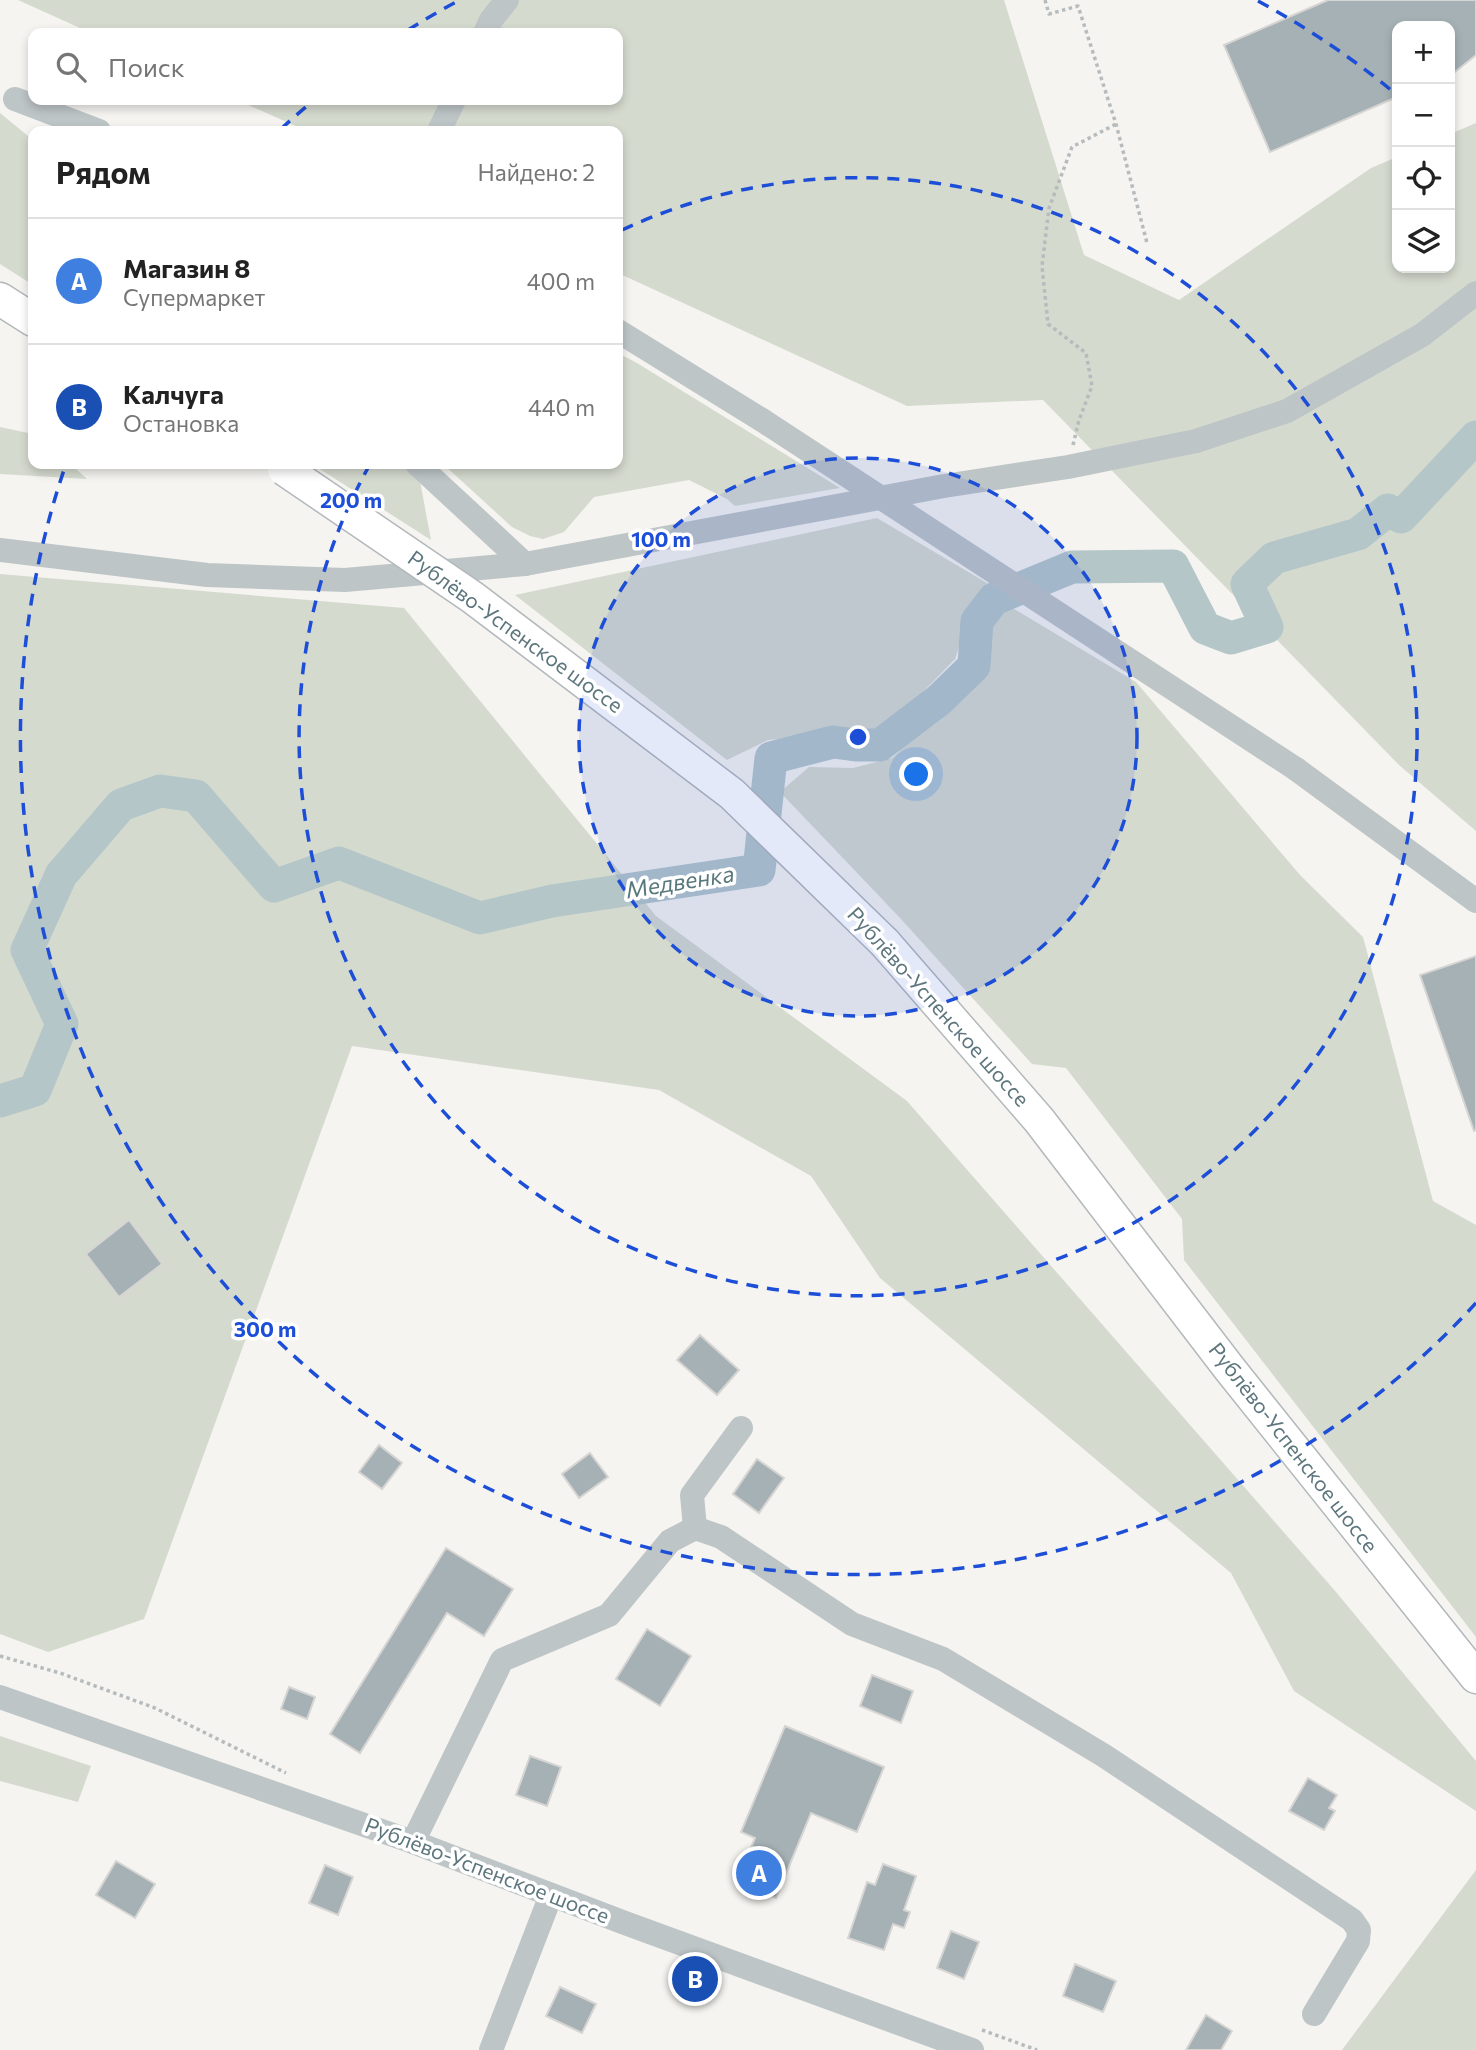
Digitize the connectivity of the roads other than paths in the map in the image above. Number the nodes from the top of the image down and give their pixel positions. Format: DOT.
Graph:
graph roads {
  1 [pos="508,0"];
  2 [pos="487,28"];
  3 [pos="7,94"];
  4 [pos="28,102"];
  5 [pos="34,105"];
  6 [pos="452,105"];
  7 [pos="46,126"];
  8 [pos="87,126"];
  9 [pos="441,126"];
  10 [pos="1476,293"];
  11 [pos="0,299"];
  12 [pos="28,317"];
  13 [pos="623,334"];
  14 [pos="283,469"];
  15 [pos="422,469"];
  16 [pos="0,550"];
  17 [pos="525,564"];
  18 [pos="1476,901"];
  19 [pos="741,1428"];
  20 [pos="695,1528"];
  21 [pos="1476,1677"];
  22 [pos="0,1697"];
  23 [pos="412,1842"];
  24 [pos="551,1895"];
  25 [pos="1314,2014"];
  26 [pos="491,2050"];
  27 [pos="972,2050"];
  1 -- 2 [label="street"];
  3 -- 4 [label="street"];
  3 -- 7 [label="street"];
  5 -- 8 [label="street"];
  6 -- 9 [label="street"];
  10 -- 17 [label="street"];
  11 -- 12 [label="main road"];
  13 -- 18 [label="street, bridge"];
  14 -- 21 [label="main road, Рублёво-Успенское шоссе, bridge"];
  15 -- 17 [label="street"];
  16 -- 17 [label="street"];
  19 -- 20 [label="street"];
  20 -- 23 [label="street"];
  20 -- 25 [label="street"];
  22 -- 23 [label="street, Рублёво-Успенское шоссе"];
  23 -- 24 [label="street, Рублёво-Успенское шоссе"];
  24 -- 26 [label="street"];
  24 -- 27 [label="street, Рублёво-Успенское шоссе"];
}
